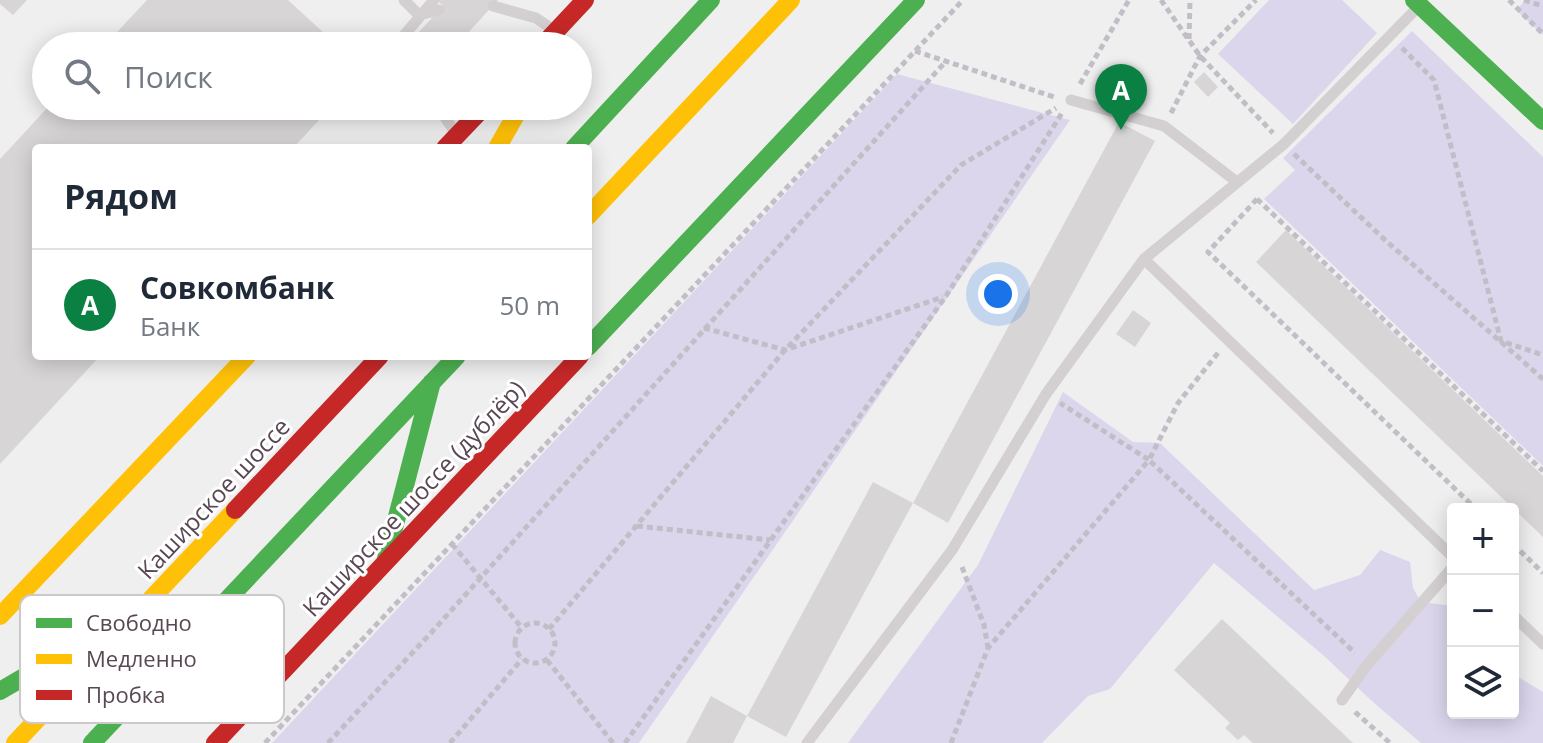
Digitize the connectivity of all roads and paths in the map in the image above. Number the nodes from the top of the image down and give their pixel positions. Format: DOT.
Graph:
graph roads {
  1 [pos="404,0"];
  2 [pos="711,0"];
  3 [pos="791,0"];
  4 [pos="916,0"];
  5 [pos="963,0"];
  6 [pos="1129,0"];
  7 [pos="1161,0"];
  8 [pos="1190,0"];
  9 [pos="1256,0"];
  10 [pos="1509,0"];
  11 [pos="1524,0"];
  12 [pos="582,2"];
  13 [pos="1417,2"];
  14 [pos="436,5"];
  15 [pos="493,6"];
  16 [pos="1543,6"];
  17 [pos="419,15"];
  18 [pos="410,32"];
  19 [pos="549,32"];
  20 [pos="561,32"];
  21 [pos="1543,34"];
  22 [pos="1390,35"];
  23 [pos="1189,40"];
  24 [pos="915,51"];
  25 [pos="1200,56"];
  26 [pos="947,60"];
  27 [pos="1071,100"];
  28 [pos="442,120"];
  29 [pos="472,120"];
  30 [pos="513,120"];
  31 [pos="1543,121"];
  32 [pos="1164,126"];
  33 [pos="451,142"];
  34 [pos="499,144"];
  35 [pos="578,144"];
  36 [pos="1284,144"];
  37 [pos="1237,182"];
  38 [pos="1257,199"];
  39 [pos="592,212"];
  40 [pos="1144,259"];
  41 [pos="946,296"];
  42 [pos="704,328"];
  43 [pos="1228,340"];
  44 [pos="1501,341"];
  45 [pos="592,343"];
  46 [pos="785,350"];
  47 [pos="1543,355"];
  48 [pos="243,360"];
  49 [pos="376,360"];
  50 [pos="453,360"];
  51 [pos="576,360"];
  52 [pos="1543,379"];
  53 [pos="432,382"];
  54 [pos="1046,394"];
  55 [pos="1149,460"];
  56 [pos="1543,471"];
  57 [pos="1470,503"];
  58 [pos="636,526"];
  59 [pos="771,540"];
  60 [pos="452,544"];
  61 [pos="954,547"];
  62 [pos="1519,550"];
  63 [pos="1447,552"];
  64 [pos="386,561"];
  65 [pos="1543,573"];
  66 [pos="1447,574"];
  67 [pos="478,578"];
  68 [pos="154,595"];
  69 [pos="231,595"];
  70 [pos="0,616"];
  71 [pos="1519,621"];
  72 [pos="522,628"];
  73 [pos="549,629"];
  74 [pos="1543,644"];
  75 [pos="988,648"];
  76 [pos="522,659"];
  77 [pos="547,660"];
  78 [pos="1367,665"];
  79 [pos="284,670"];
  80 [pos="20,679"];
  81 [pos="0,691"];
  82 [pos="1342,700"];
  83 [pos="34,723"];
  84 [pos="111,723"];
  85 [pos="234,723"];
  86 [pos="284,723"];
  87 [pos="284,723"];
  88 [pos="15,743"];
  89 [pos="92,743"];
  90 [pos="215,743"];
  91 [pos="265,743"];
  92 [pos="328,743"];
  93 [pos="450,743"];
  94 [pos="613,743"];
  95 [pos="625,743"];
  96 [pos="807,743"];
  97 [pos="951,743"];
  98 [pos="1390,743"];
  1 -- 17 [label="lane"];
  2 -- 35 [label="main road"];
  3 -- 39 [label="main road"];
  4 -- 45 [label="main road"];
  5 -- 24 [label="path"];
  6 -- 27 [label="path"];
  7 -- 23 [label="path"];
  8 -- 23 [label="path"];
  9 -- 25 [label="path"];
  10 -- 21 [label="path"];
  11 -- 16 [label="path"];
  12 -- 20 [label="main road"];
  13 -- 22 [label="lane"];
  13 -- 31 [label="main road"];
  14 -- 17 [label="lane"];
  15 -- 19 [label="lane"];
  17 -- 18 [label="lane"];
  22 -- 36 [label="lane"];
  22 -- 44 [label="path"];
  23 -- 25 [label="path"];
  24 -- 26 [label="path"];
  24 -- 60 [label="path"];
  25 -- 32 [label="path"];
  25 -- 36 [label="path"];
  26 -- 27 [label="path"];
  26 -- 42 [label="path"];
  27 -- 32 [label="lane"];
  27 -- 41 [label="path"];
  27 -- 46 [label="path"];
  28 -- 33 [label="lane"];
  29 -- 33 [label="main road"];
  30 -- 34 [label="main road"];
  32 -- 37 [label="lane"];
  36 -- 37 [label="lane"];
  36 -- 44 [label="path"];
  37 -- 38 [label="path"];
  37 -- 40 [label="lane"];
  38 -- 56 [label="path"];
  38 -- 57 [label="path"];
  40 -- 43 [label="lane"];
  40 -- 54 [label="lane"];
  41 -- 46 [label="path"];
  41 -- 59 [label="path"];
  42 -- 46 [label="path"];
  42 -- 67 [label="path"];
  43 -- 55 [label="path"];
  43 -- 63 [label="lane"];
  44 -- 47 [label="path"];
  44 -- 52 [label="path"];
  46 -- 58 [label="path"];
  48 -- 70 [label="main road"];
  49 -- 68 [label="main road, Каширское шоссе"];
  50 -- 53 [label="main road"];
  51 -- 64 [label="main road, Каширское шоссе (дублёр)"];
  53 -- 64 [label="main road"];
  53 -- 69 [label="main road"];
  54 -- 55 [label="path"];
  54 -- 61 [label="lane"];
  55 -- 75 [label="path"];
  55 -- 78 [label="path"];
  58 -- 59 [label="path"];
  58 -- 73 [label="path"];
  59 -- 95 [label="path"];
  60 -- 67 [label="path"];
  60 -- 87 [label="path"];
  61 -- 75 [label="path"];
  61 -- 96 [label="lane"];
  62 -- 65 [label="path"];
  64 -- 79 [label="main road, Каширское шоссе (дублёр)"];
  66 -- 78 [label="lane"];
  67 -- 72 [label="path"];
  67 -- 92 [label="path"];
  71 -- 74 [label="lane"];
  72 -- 73 [label="path"];
  72 -- 76 [label="path"];
  73 -- 77 [label="path"];
  75 -- 97 [label="path"];
  76 -- 77 [label="path"];
  76 -- 93 [label="path"];
  77 -- 94 [label="path"];
  78 -- 82 [label="lane"];
  80 -- 81 [label="main road"];
  82 -- 98 [label="path"];
  83 -- 88 [label="main road, Каширское шоссе"];
  84 -- 89 [label="main road"];
  85 -- 90 [label="main road, Каширское шоссе (дублёр)"];
  86 -- 91 [label="path"];
}
